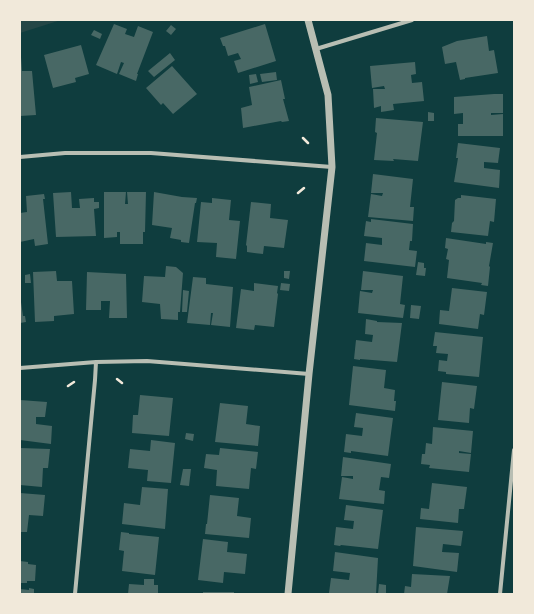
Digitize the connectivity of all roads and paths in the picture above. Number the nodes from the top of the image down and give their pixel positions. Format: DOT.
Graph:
graph roads {
  1 [pos="308,20"];
  2 [pos="412,20"];
  3 [pos="316,49"];
  4 [pos="303,138"];
  5 [pos="308,143"];
  6 [pos="20,157"];
  7 [pos="332,167"];
  8 [pos="304,188"];
  9 [pos="298,193"];
  10 [pos="96,362"];
  11 [pos="20,368"];
  12 [pos="309,374"];
  13 [pos="117,379"];
  14 [pos="74,382"];
  15 [pos="122,383"];
  16 [pos="68,386"];
  17 [pos="514,450"];
  18 [pos="75,594"];
  19 [pos="288,594"];
  20 [pos="500,594"];
  1 -- 3 [label="street"];
  2 -- 3 [label="street"];
  3 -- 7 [label="street"];
  4 -- 5 [label="path"];
  6 -- 7 [label="street"];
  7 -- 12 [label="street"];
  8 -- 9 [label="path"];
  10 -- 11 [label="street"];
  10 -- 12 [label="street"];
  10 -- 18 [label="street"];
  12 -- 19 [label="street"];
  13 -- 15 [label="path"];
  14 -- 16 [label="path"];
  17 -- 20 [label="street"];
}
